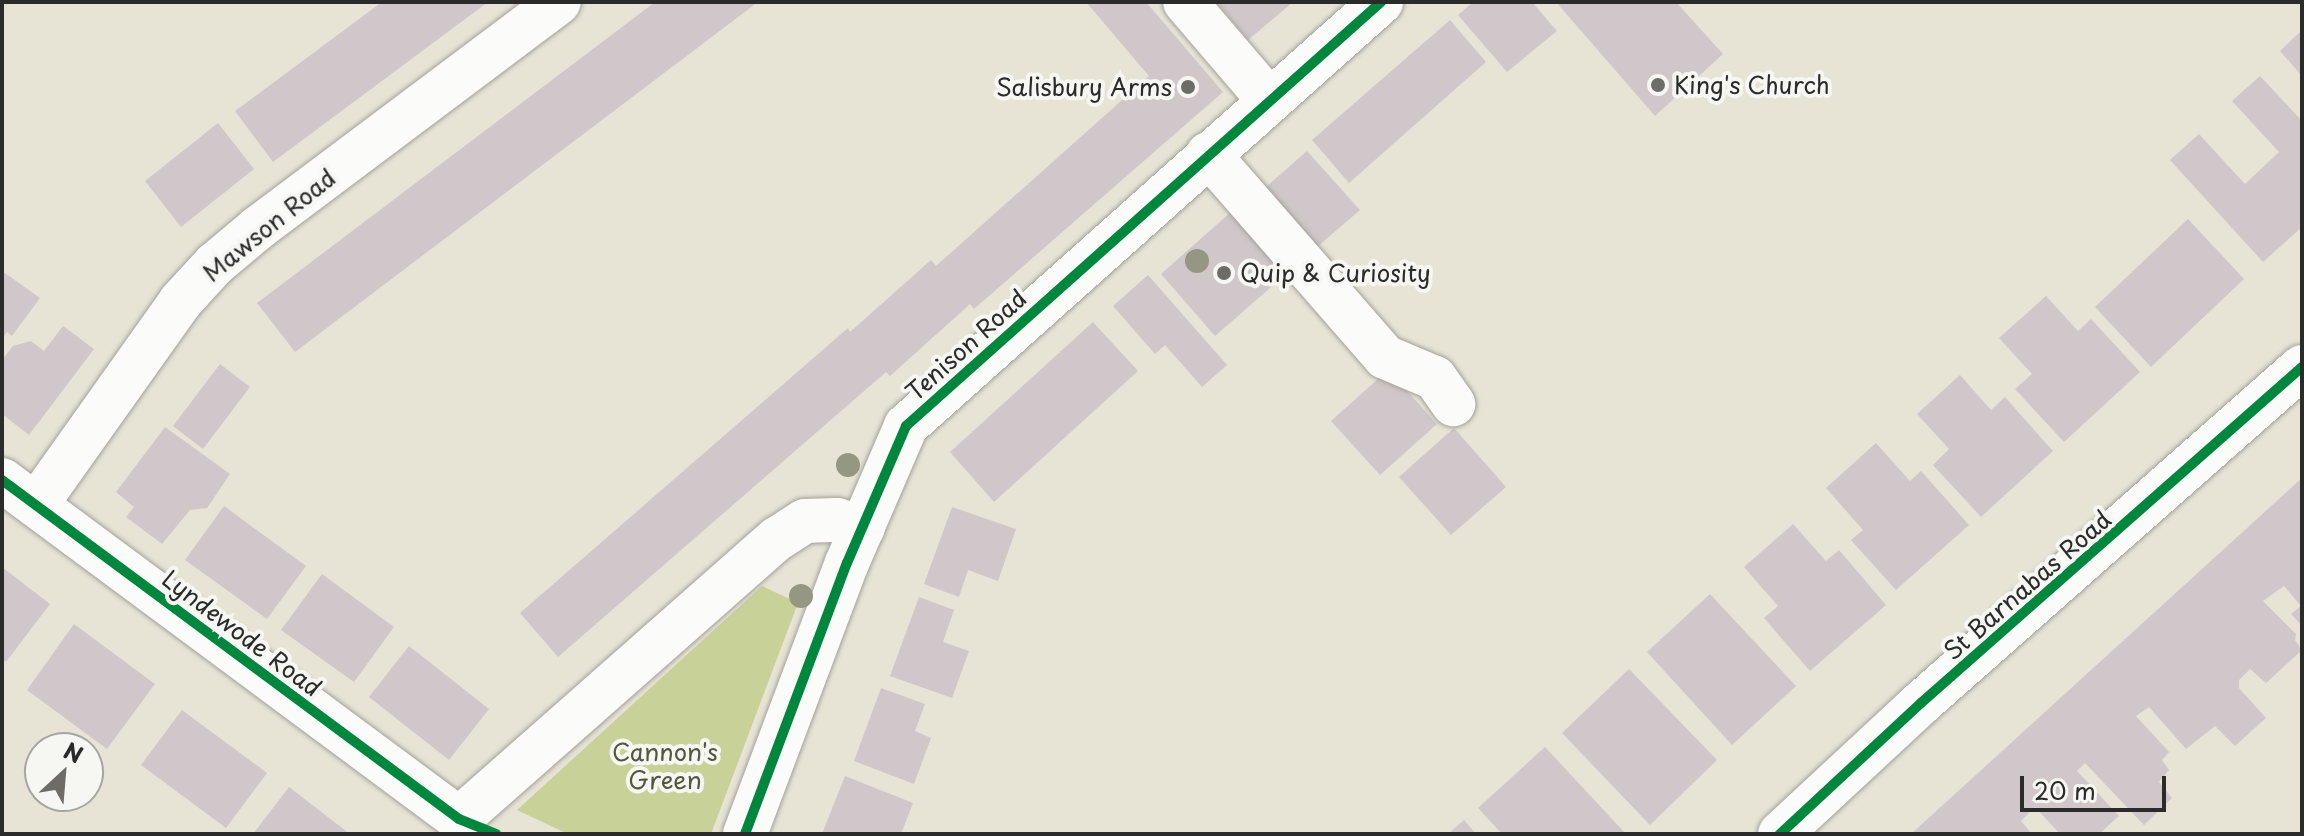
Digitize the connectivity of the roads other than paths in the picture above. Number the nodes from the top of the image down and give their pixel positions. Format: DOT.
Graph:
graph roads {
  1 [pos="559,2"];
  2 [pos="1185,2"];
  3 [pos="1381,2"];
  4 [pos="1268,99"];
  5 [pos="1208,154"];
  6 [pos="2302,367"];
  7 [pos="1453,404"];
  8 [pos="19,492"];
  9 [pos="863,528"];
  10 [pos="745,834"];
  11 [pos="1780,834"];
  1 -- 8 [label="street, Mawson Road"];
  2 -- 4 [label="street"];
  3 -- 4 [label="street, Tenison Road"];
  4 -- 5 [label="street, Tenison Road"];
  5 -- 7 [label="street"];
  5 -- 9 [label="street, Tenison Road"];
  6 -- 11 [label="street, St Barnabas Road"];
  8 -- 9 [label="street, Lyndewode Road"];
  9 -- 10 [label="street, Tenison Road"];
}
